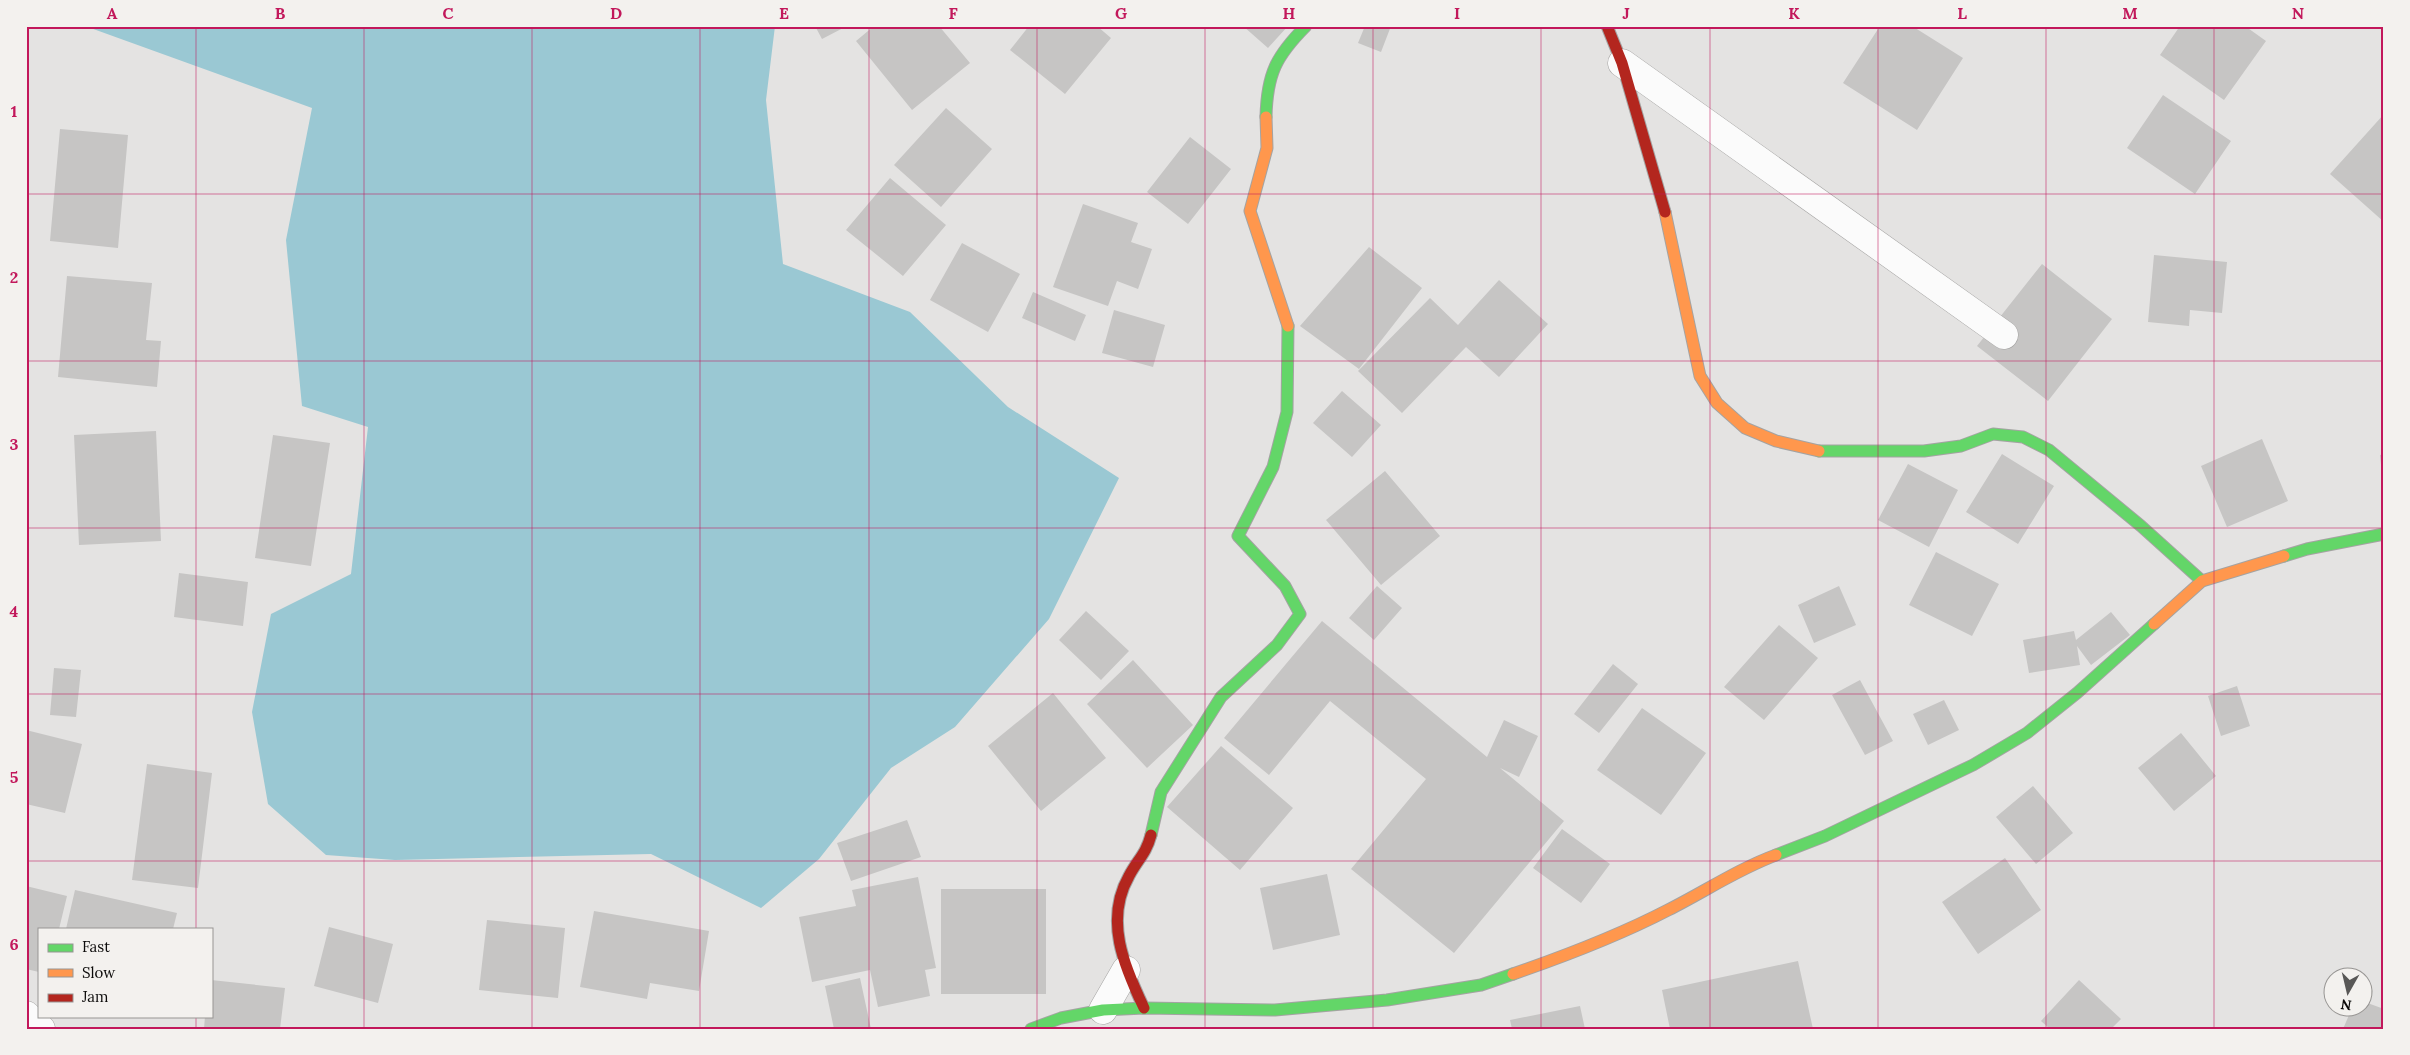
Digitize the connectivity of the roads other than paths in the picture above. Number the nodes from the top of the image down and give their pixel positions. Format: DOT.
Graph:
graph roads {
  1 [pos="1306,26"];
  2 [pos="1607,26"];
  3 [pos="1622,63"];
  4 [pos="2004,335"];
  5 [pos="2384,534"];
  6 [pos="2202,581"];
  7 [pos="1126,970"];
  8 [pos="1144,1008"];
  9 [pos="1103,1010"];
  10 [pos="26,1015"];
  11 [pos="41,1029"];
  12 [pos="1031,1029"];
  1 -- 7 [label="street"];
  2 -- 3 [label="street"];
  3 -- 4 [label="street"];
  3 -- 6 [label="street"];
  5 -- 6 [label="street"];
  6 -- 8 [label="street"];
  7 -- 8 [label="street"];
  7 -- 9 [label="street"];
  8 -- 9 [label="street"];
  9 -- 12 [label="street"];
  10 -- 11 [label="street"];
}
